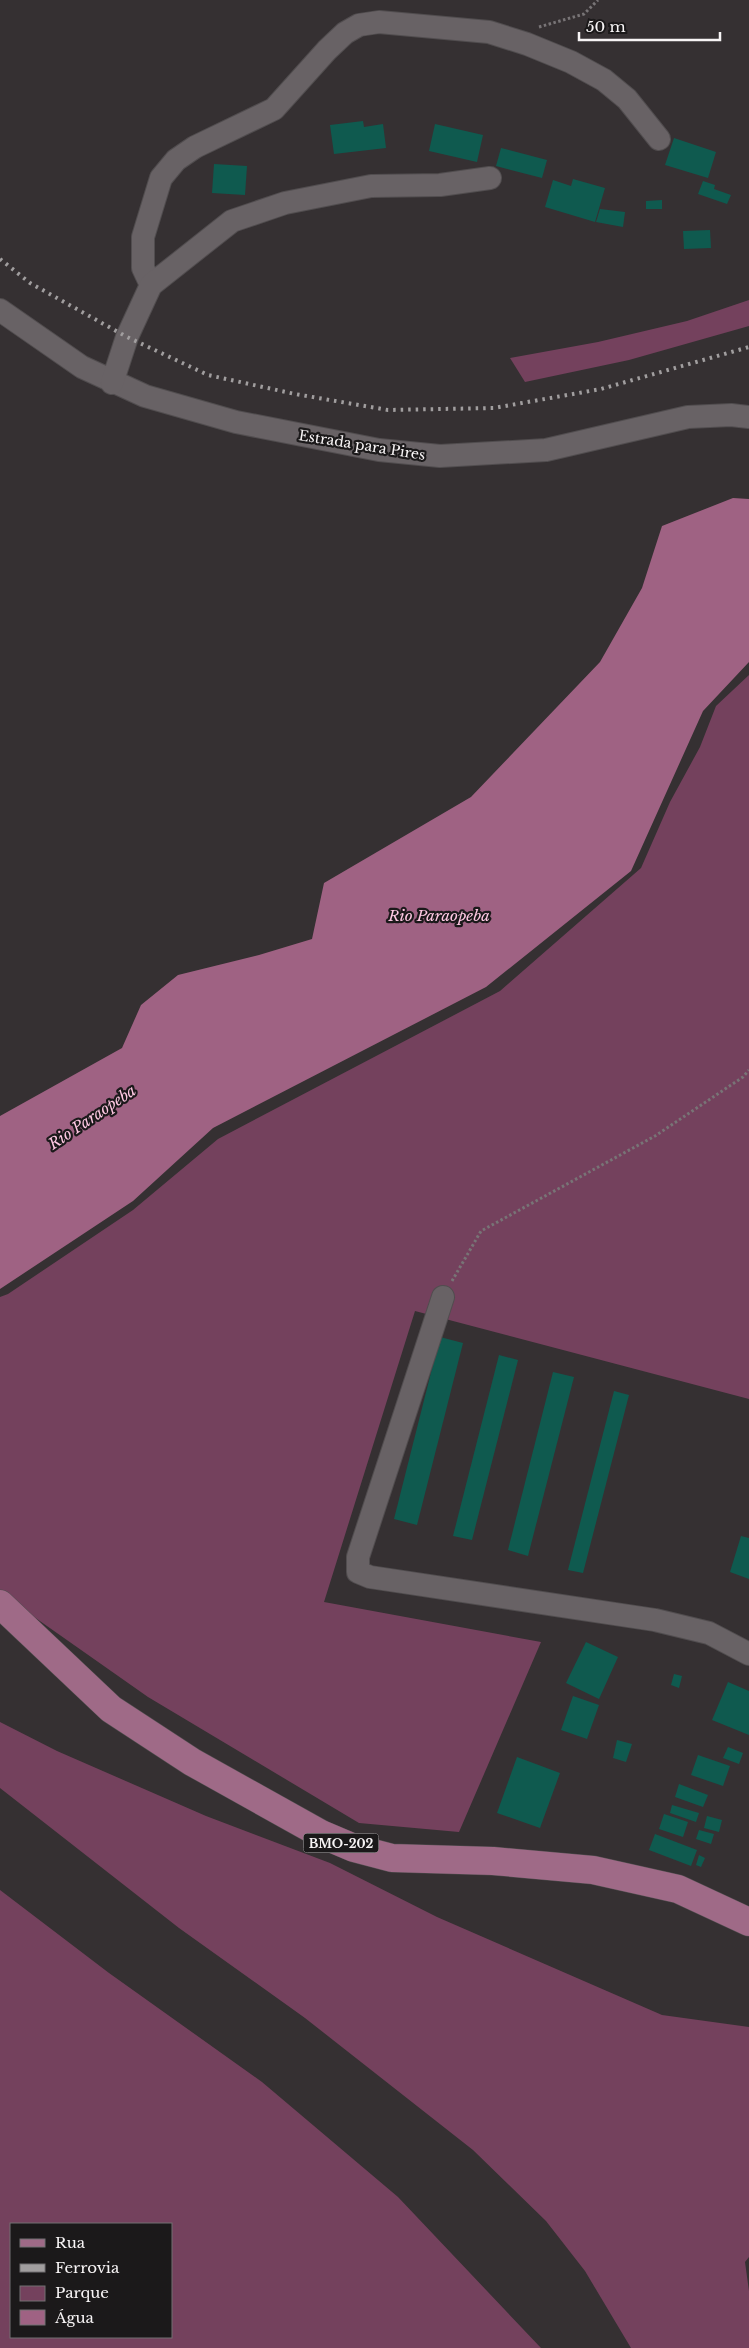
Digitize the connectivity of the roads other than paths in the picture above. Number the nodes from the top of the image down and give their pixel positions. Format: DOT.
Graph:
graph roads {
  1 [pos="659,139"];
  2 [pos="490,178"];
  3 [pos="152,285"];
  4 [pos="0,310"];
  5 [pos="112,383"];
  6 [pos="749,417"];
  7 [pos="443,1297"];
  8 [pos="0,1604"];
  9 [pos="749,1654"];
  10 [pos="749,1922"];
  1 -- 3 [label="street"];
  2 -- 3 [label="street"];
  3 -- 5 [label="street"];
  4 -- 5 [label="street, Estrada para Pires"];
  5 -- 6 [label="street, Estrada para Pires"];
  7 -- 9 [label="street"];
  8 -- 10 [label="main road, BMO-202"];
}
